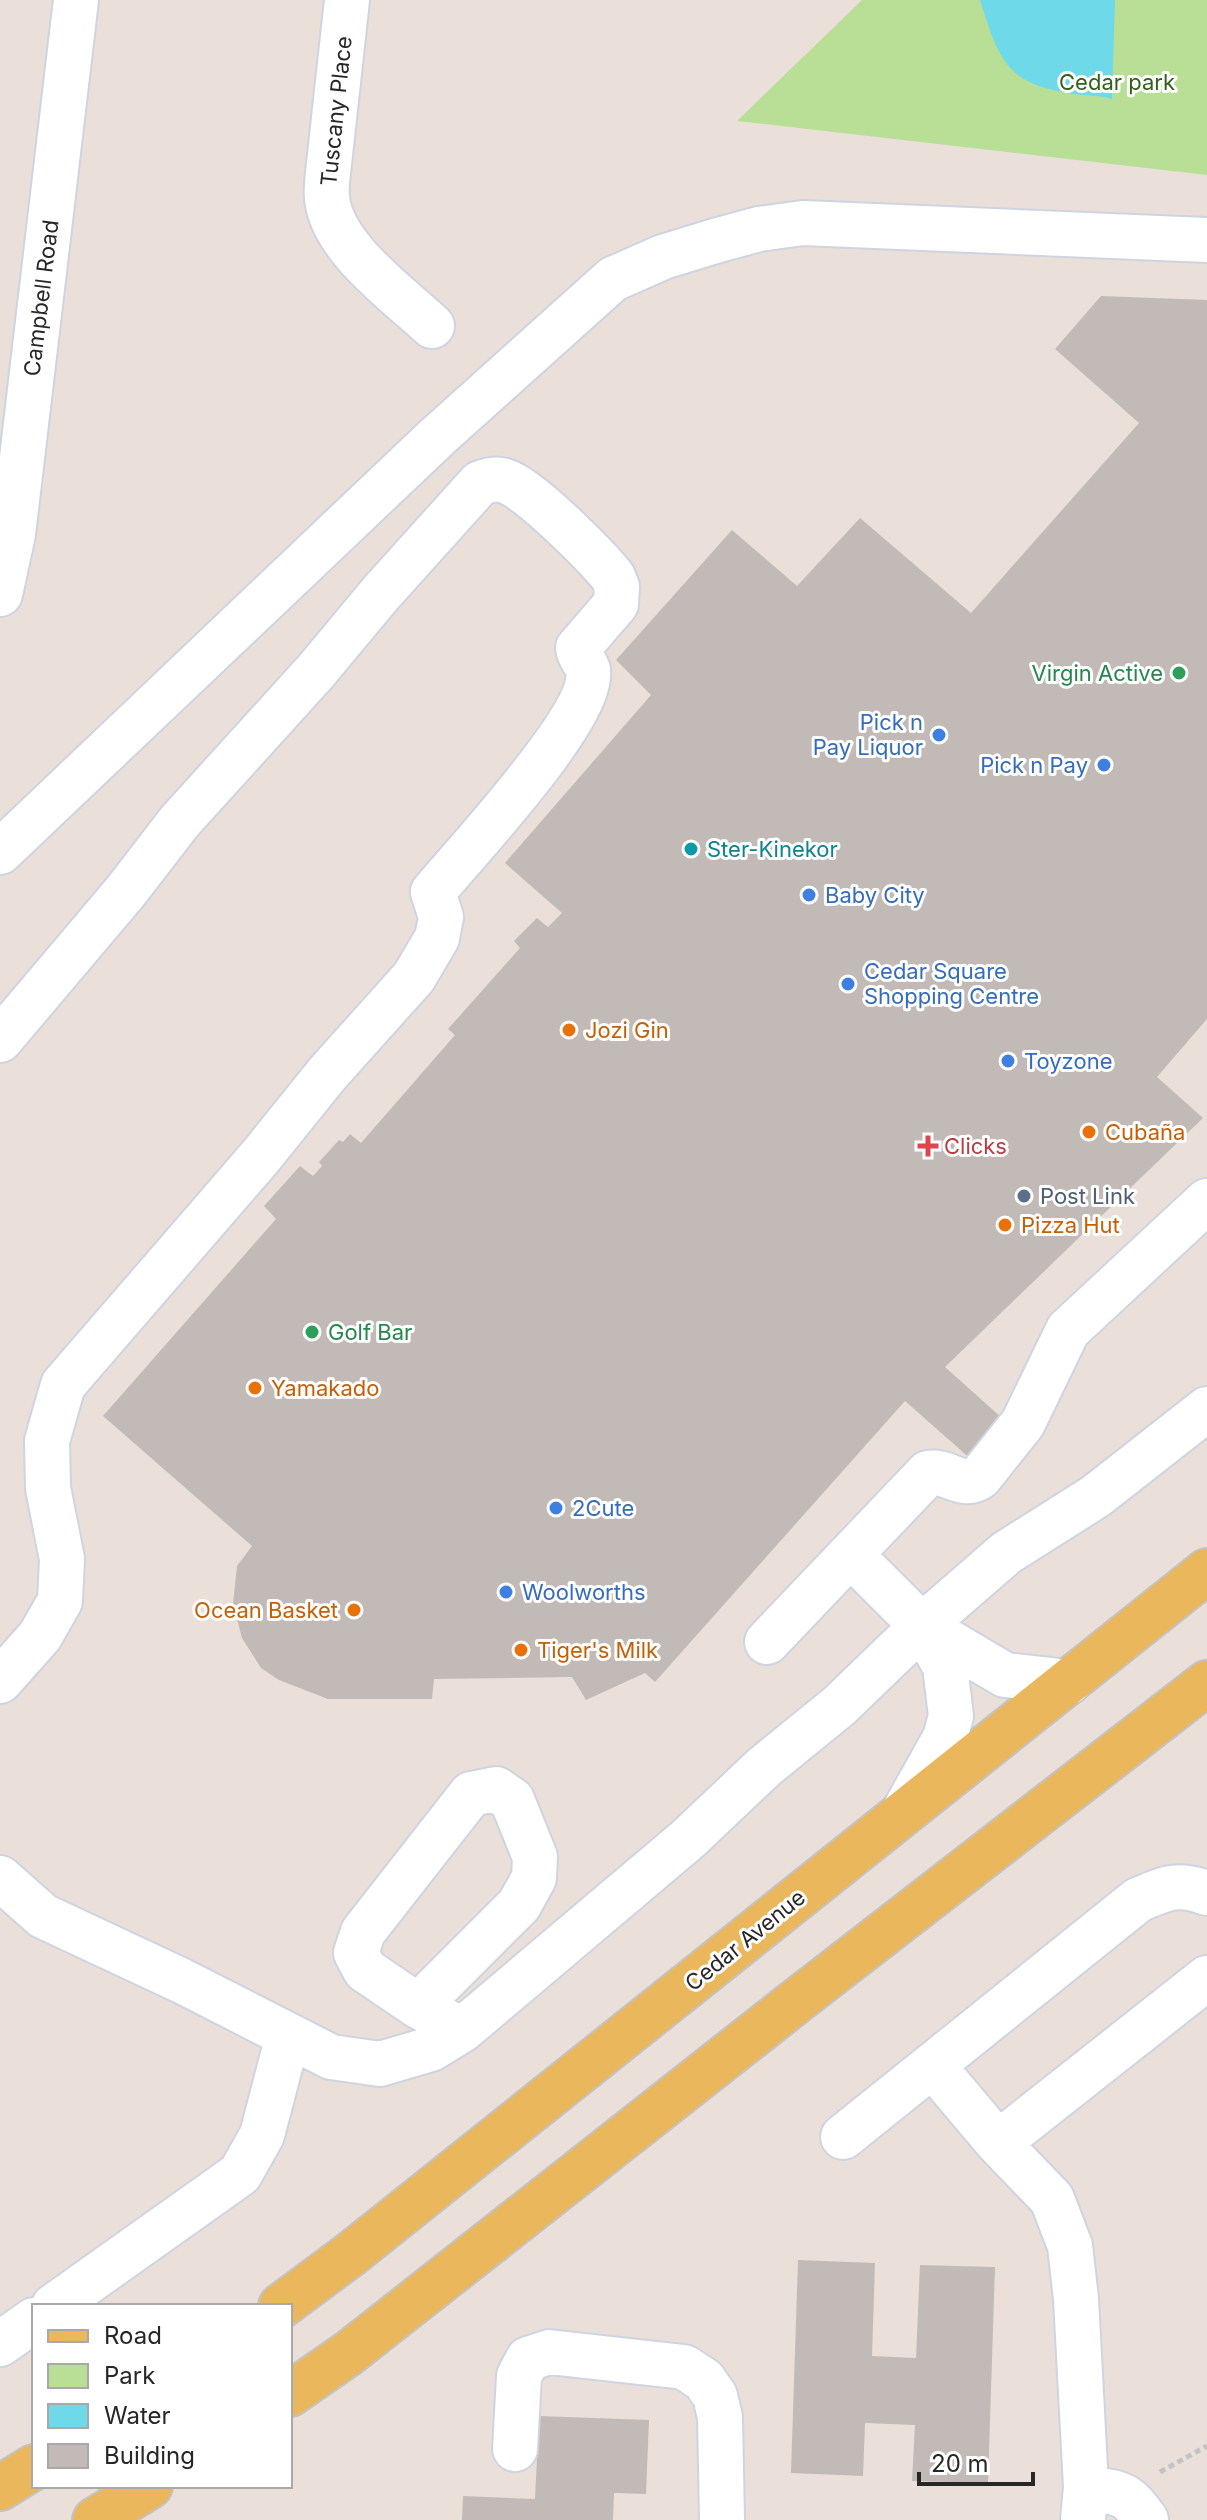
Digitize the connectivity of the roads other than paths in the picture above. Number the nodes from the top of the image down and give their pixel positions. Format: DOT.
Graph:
graph roads {
  1 [pos="76,0"];
  2 [pos="347,0"];
  3 [pos="1207,240"];
  4 [pos="432,326"];
  5 [pos="0,594"];
  6 [pos="0,852"];
  7 [pos="0,1040"];
  8 [pos="1207,1201"];
  9 [pos="1207,1409"];
  10 [pos="851,1555"];
  11 [pos="1207,1571"];
  12 [pos="922,1626"];
  13 [pos="767,1642"];
  14 [pos="0,1681"];
  15 [pos="1069,1682"];
  16 [pos="1207,1683"];
  17 [pos="903,1813"];
  18 [pos="0,1878"];
  19 [pos="1207,1893"];
  20 [pos="0,1914"];
  21 [pos="43,1916"];
  22 [pos="1207,1978"];
  23 [pos="418,2006"];
  24 [pos="462,2030"];
  25 [pos="288,2036"];
  26 [pos="933,2066"];
  27 [pos="843,2137"];
  28 [pos="998,2143"];
  29 [pos="57,2304"];
  30 [pos="284,2304"];
  31 [pos="32,2321"];
  32 [pos="0,2344"];
  33 [pos="292,2393"];
  34 [pos="515,2449"];
  35 [pos="32,2468"];
  36 [pos="0,2488"];
  37 [pos="147,2488"];
  38 [pos="1110,2506"];
  39 [pos="95,2520"];
  40 [pos="722,2520"];
  1 -- 5 [label="street, Campbell Road"];
  2 -- 4 [label="street, Tuscany Place"];
  3 -- 6 [label="street"];
  7 -- 14 [label="street"];
  8 -- 10 [label="street"];
  9 -- 12 [label="street"];
  10 -- 12 [label="street"];
  10 -- 13 [label="street"];
  11 -- 15 [label="main road, Cedar Avenue"];
  12 -- 15 [label="street"];
  12 -- 17 [label="street"];
  12 -- 24 [label="street"];
  15 -- 17 [label="main road, Cedar Avenue"];
  16 -- 33 [label="main road"];
  17 -- 30 [label="main road, Cedar Avenue"];
  18 -- 21 [label="street"];
  19 -- 26 [label="street"];
  20 -- 21 [label="street"];
  21 -- 25 [label="street"];
  22 -- 28 [label="street"];
  23 -- 23 [label="street"];
  23 -- 24 [label="street"];
  24 -- 25 [label="street"];
  25 -- 29 [label="street"];
  26 -- 27 [label="street"];
  26 -- 28 [label="street"];
  28 -- 38 [label="street"];
  31 -- 32 [label="street"];
  34 -- 40 [label="street"];
  35 -- 36 [label="main road"];
  37 -- 39 [label="main road"];
}
